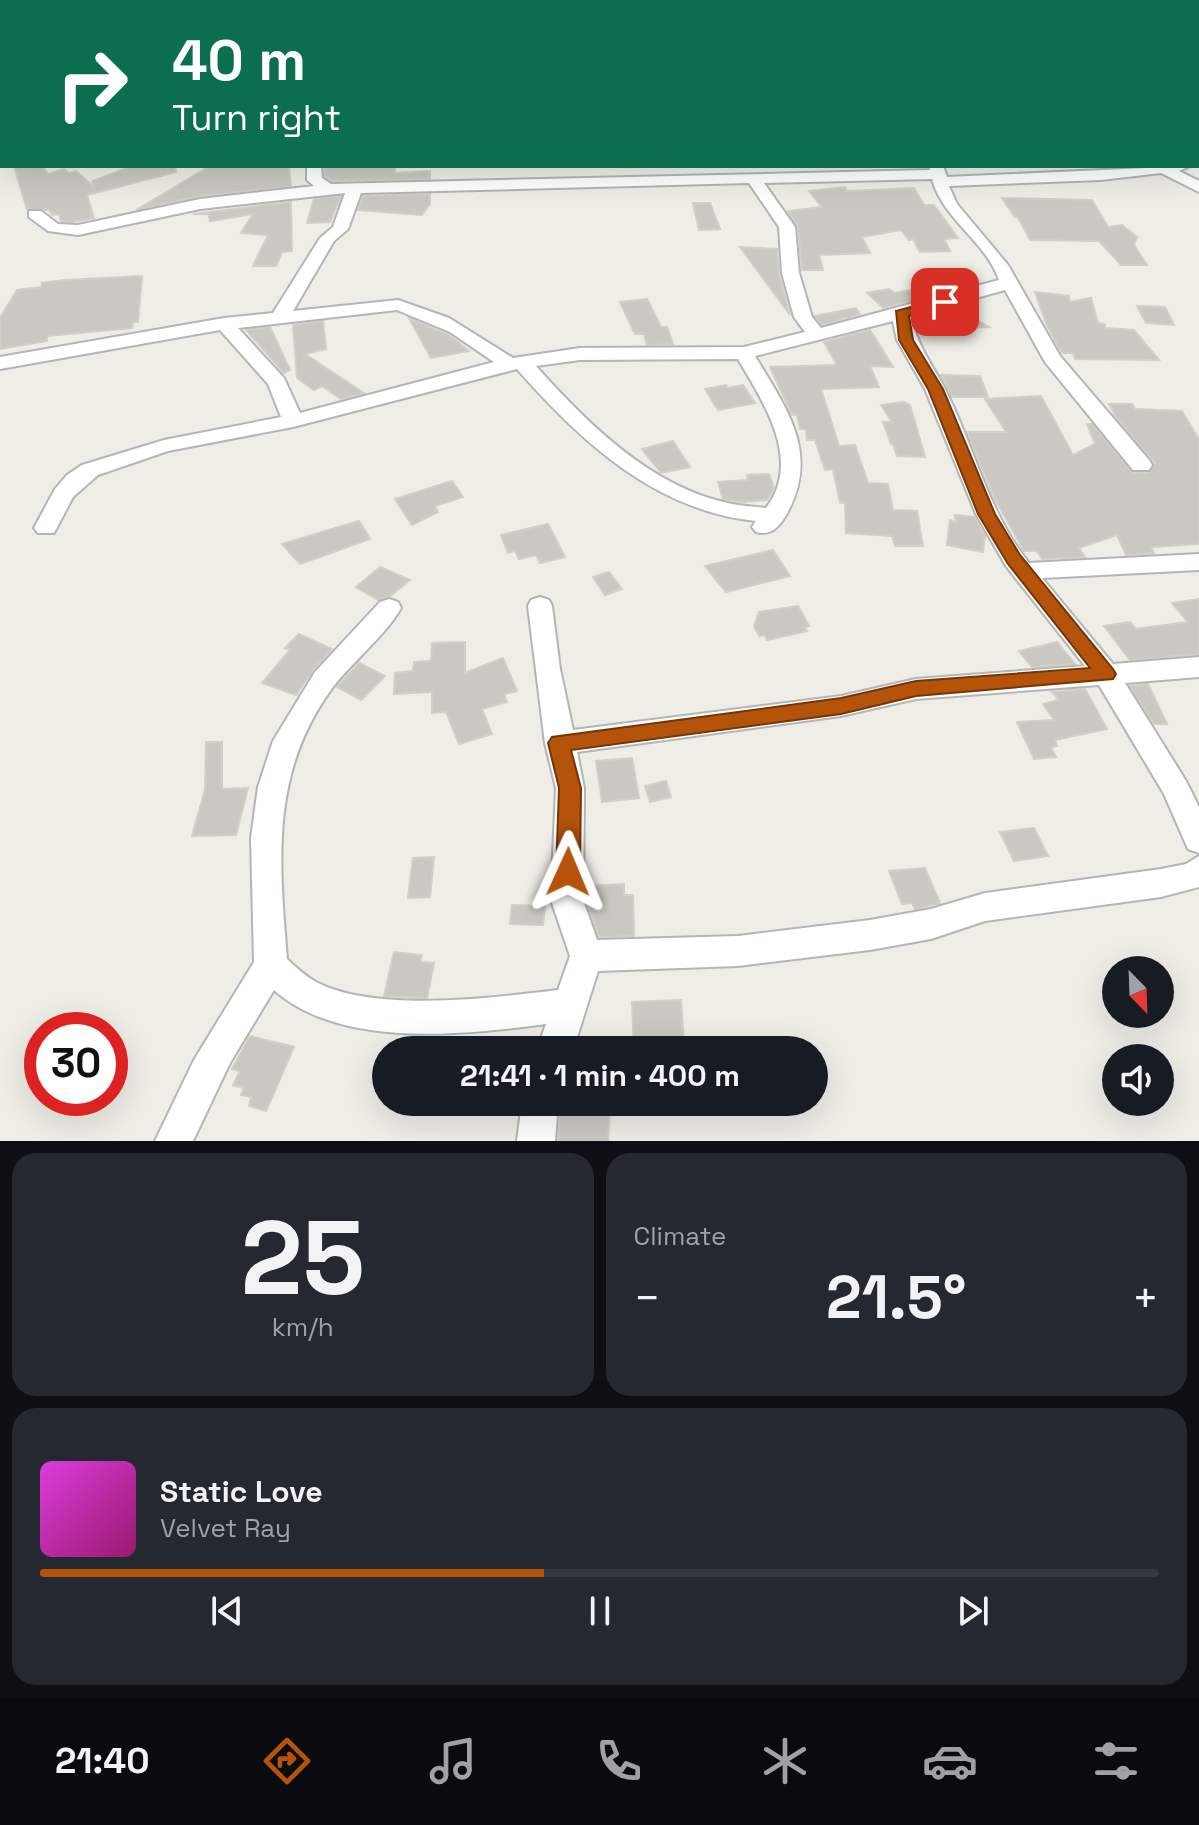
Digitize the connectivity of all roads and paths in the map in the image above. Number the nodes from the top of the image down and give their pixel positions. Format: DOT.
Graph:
graph roads {
  1 [pos="314,168"];
  2 [pos="474,168"];
  3 [pos="1153,168"];
  4 [pos="1161,168"];
  5 [pos="938,174"];
  6 [pos="761,175"];
  7 [pos="476,186"];
  8 [pos="1199,187"];
  9 [pos="355,188"];
  10 [pos="328,189"];
  11 [pos="35,214"];
  12 [pos="1008,283"];
  13 [pos="901,314"];
  14 [pos="280,317"];
  15 [pos="224,324"];
  16 [pos="816,333"];
  17 [pos="744,353"];
  18 [pos="0,363"];
  19 [pos="516,364"];
  20 [pos="293,421"];
  21 [pos="1141,465"];
  22 [pos="46,528"];
  23 [pos="1199,562"];
  24 [pos="1024,571"];
  25 [pos="540,606"];
  26 [pos="389,608"];
  27 [pos="1199,667"];
  28 [pos="1106,674"];
  29 [pos="559,743"];
  30 [pos="1199,840"];
  31 [pos="1199,870"];
  32 [pos="586,956"];
  33 [pos="271,966"];
  34 [pos="570,1005"];
  35 [pos="560,1036"];
  36 [pos="539,1116"];
  37 [pos="174,1141"];
  38 [pos="536,1141"];
  1 -- 10 [label="street"];
  2 -- 7 [label="street"];
  3 -- 5 [label="street"];
  4 -- 8 [label="street"];
  5 -- 6 [label="street"];
  5 -- 12 [label="street"];
  6 -- 7 [label="street"];
  6 -- 16 [label="street"];
  7 -- 9 [label="street"];
  9 -- 10 [label="street"];
  9 -- 14 [label="street"];
  10 -- 11 [label="street"];
  12 -- 13 [label="street"];
  12 -- 21 [label="street"];
  13 -- 16 [label="street"];
  13 -- 24 [label="street"];
  14 -- 15 [label="street"];
  14 -- 19 [label="street"];
  15 -- 18 [label="street"];
  15 -- 20 [label="street"];
  16 -- 17 [label="street"];
  17 -- 19 [label="street"];
  17 -- 19 [label="street"];
  19 -- 20 [label="street"];
  20 -- 22 [label="street"];
  23 -- 24 [label="street"];
  24 -- 28 [label="street"];
  25 -- 29 [label="street"];
  26 -- 33 [label="street"];
  27 -- 28 [label="street"];
  28 -- 29 [label="street"];
  28 -- 30 [label="street"];
  29 -- 32 [label="street"];
  31 -- 32 [label="street"];
  32 -- 34 [label="street"];
  33 -- 34 [label="street"];
  33 -- 37 [label="street"];
  34 -- 35 [label="street"];
  36 -- 38 [label="street"];
}
